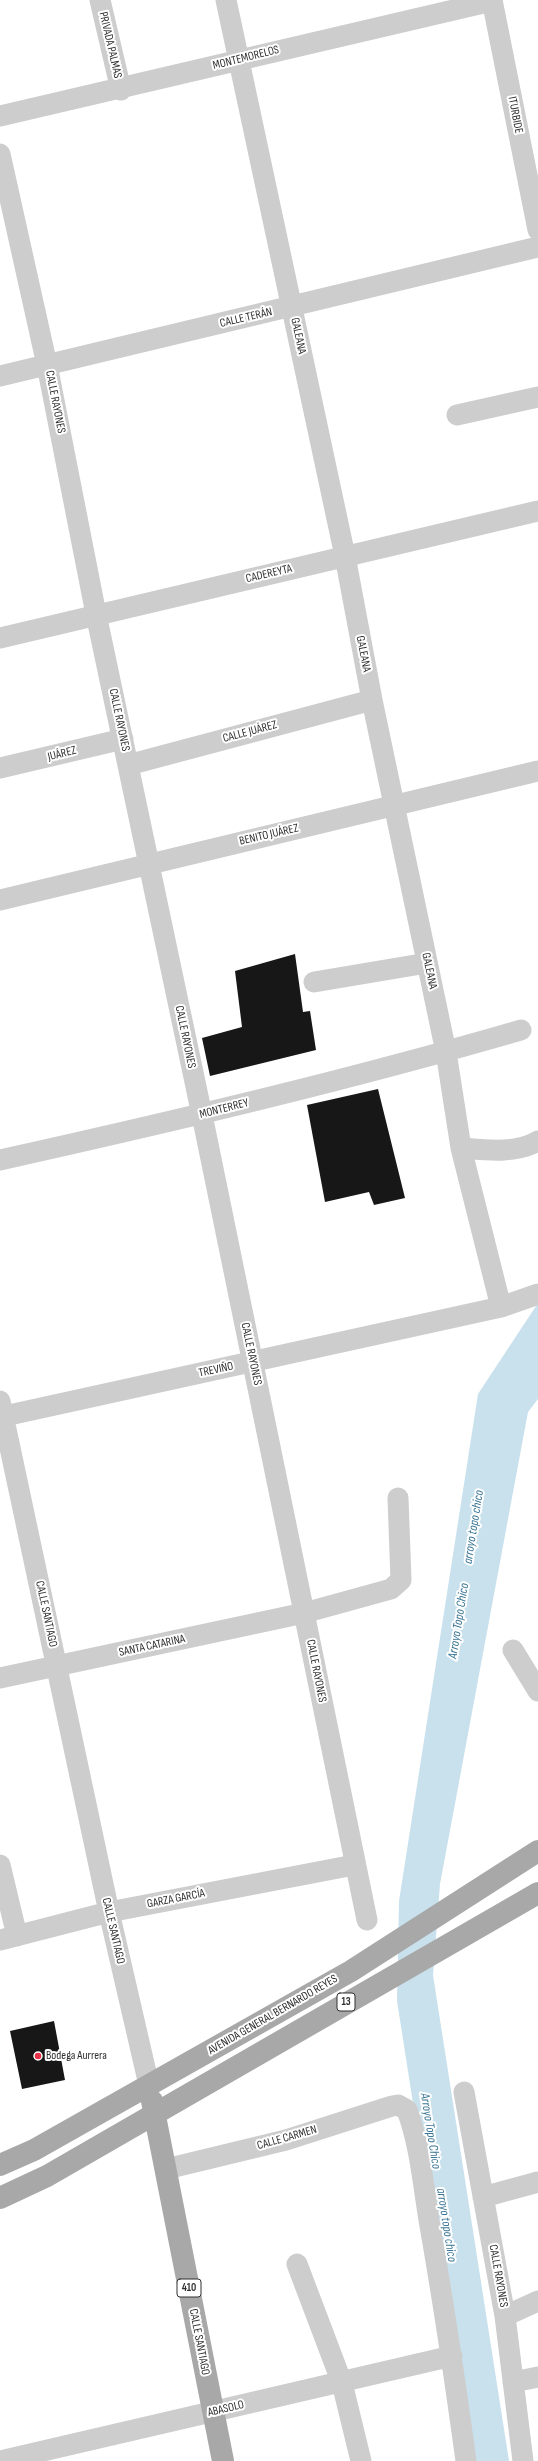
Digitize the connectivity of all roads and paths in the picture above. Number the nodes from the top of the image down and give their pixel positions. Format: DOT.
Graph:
graph roads {
  1 [pos="100,0"];
  2 [pos="226,0"];
  3 [pos="492,0"];
  4 [pos="239,59"];
  5 [pos="121,90"];
  6 [pos="0,116"];
  7 [pos="0,154"];
  8 [pos="538,230"];
  9 [pos="538,247"];
  10 [pos="292,307"];
  11 [pos="48,365"];
  12 [pos="0,376"];
  13 [pos="538,397"];
  14 [pos="457,414"];
  15 [pos="538,511"];
  16 [pos="345,556"];
  17 [pos="96,614"];
  18 [pos="0,638"];
  19 [pos="372,700"];
  20 [pos="123,739"];
  21 [pos="128,765"];
  22 [pos="0,768"];
  23 [pos="538,771"];
  24 [pos="394,805"];
  25 [pos="148,864"];
  26 [pos="0,900"];
  27 [pos="427,963"];
  28 [pos="314,982"];
  29 [pos="521,1030"];
  30 [pos="446,1052"];
  31 [pos="202,1115"];
  32 [pos="538,1141"];
  33 [pos="461,1148"];
  34 [pos="0,1160"];
  35 [pos="538,1294"];
  36 [pos="502,1307"];
  37 [pos="252,1362"];
  38 [pos="1,1412"];
  39 [pos="398,1498"];
  40 [pos="304,1613"];
  41 [pos="513,1650"];
  42 [pos="57,1666"];
  43 [pos="0,1678"];
  44 [pos="538,1691"];
  45 [pos="538,1851"];
  46 [pos="0,1865"];
  47 [pos="354,1865"];
  48 [pos="537,1898"];
  49 [pos="109,1912"];
  50 [pos="367,1920"];
  51 [pos="8,1938"];
  52 [pos="149,2085"];
  53 [pos="464,2092"];
  54 [pos="155,2114"];
  55 [pos="0,2165"];
  56 [pos="166,2169"];
  57 [pos="538,2182"];
  58 [pos="483,2197"];
  59 [pos="0,2198"];
  60 [pos="297,2264"];
  61 [pos="538,2302"];
  62 [pos="505,2316"];
  63 [pos="452,2356"];
  64 [pos="538,2377"];
  65 [pos="513,2382"];
  66 [pos="342,2383"];
  67 [pos="213,2412"];
  68 [pos="0,2461"];
  69 [pos="223,2461"];
  70 [pos="361,2461"];
  71 [pos="466,2461"];
  72 [pos="523,2461"];
  1 -- 5 [label="street, PRIVADA PALMAS"];
  2 -- 4 [label="street, GALEANA"];
  3 -- 4 [label="street, MONTEMORELOS"];
  3 -- 8 [label="street, ITURBIDE"];
  4 -- 5 [label="street, MONTEMORELOS"];
  4 -- 10 [label="street, GALEANA"];
  5 -- 6 [label="street, MONTEMORELOS"];
  7 -- 11 [label="street, CALLE RAYONES"];
  9 -- 10 [label="street, CALLE TERÁN"];
  10 -- 11 [label="street, CALLE TERÁN"];
  10 -- 16 [label="street, GALEANA"];
  11 -- 12 [label="street, CALLE TERÁN"];
  11 -- 17 [label="street, CALLE RAYONES"];
  13 -- 14 [label="street"];
  15 -- 16 [label="street, CADEREYTA"];
  16 -- 17 [label="street, CADEREYTA"];
  16 -- 19 [label="street, GALEANA"];
  17 -- 18 [label="street, CADEREYTA"];
  17 -- 20 [label="street, CALLE RAYONES"];
  19 -- 21 [label="street, CALLE JUÁREZ"];
  19 -- 24 [label="street, GALEANA"];
  20 -- 21 [label="street, CALLE RAYONES"];
  20 -- 22 [label="street, JUÁREZ"];
  21 -- 25 [label="street, CALLE RAYONES"];
  23 -- 24 [label="street, BENITO JUÁREZ"];
  24 -- 25 [label="street, BENITO JUÁREZ"];
  24 -- 27 [label="street, GALEANA"];
  25 -- 26 [label="street, BENITO JUÁREZ"];
  25 -- 31 [label="street, CALLE RAYONES"];
  27 -- 28 [label="street"];
  27 -- 30 [label="street, GALEANA"];
  29 -- 30 [label="street, MONTERREY"];
  30 -- 31 [label="street, MONTERREY"];
  30 -- 33 [label="street, GALEANA"];
  31 -- 34 [label="street, MONTERREY"];
  31 -- 37 [label="street, CALLE RAYONES"];
  32 -- 33 [label="street"];
  33 -- 36 [label="street, GALEANA"];
  35 -- 36 [label="street"];
  36 -- 37 [label="street, TREVIÑO"];
  37 -- 38 [label="street, TREVIÑO"];
  37 -- 40 [label="street, CALLE RAYONES"];
  38 -- 42 [label="street, CALLE SANTIAGO"];
  39 -- 40 [label="street, SANTA CATARINA"];
  40 -- 42 [label="street, SANTA CATARINA"];
  40 -- 47 [label="street, CALLE RAYONES"];
  41 -- 44 [label="street"];
  42 -- 43 [label="street, SANTA CATARINA"];
  42 -- 49 [label="street, CALLE SANTIAGO"];
  45 -- 52 [label="main road, AVENIDA GENERAL BERNARDO REYES / 13"];
  46 -- 51 [label="street"];
  47 -- 49 [label="street, GARZA GARCÍA"];
  47 -- 50 [label="street, CALLE RAYONES"];
  48 -- 54 [label="main road, 13"];
  49 -- 51 [label="street, GARZA GARCÍA"];
  49 -- 52 [label="street, CALLE SANTIAGO"];
  52 -- 54 [label="main road, CALLE SANTIAGO / 410"];
  52 -- 55 [label="main road, AVENIDA GENERAL BERNARDO REYES / 13"];
  53 -- 58 [label="street, CALLE RAYONES"];
  54 -- 56 [label="main road, CALLE SANTIAGO / 410"];
  54 -- 59 [label="main road, 13"];
  56 -- 63 [label="street, CALLE CARMEN"];
  56 -- 67 [label="main road, CALLE SANTIAGO / 410"];
  57 -- 58 [label="street"];
  58 -- 62 [label="street, CALLE RAYONES"];
  60 -- 66 [label="street"];
  61 -- 62 [label="street"];
  62 -- 65 [label="street, CALLE RAYONES"];
  63 -- 66 [label="street, ABASOLO"];
  63 -- 71 [label="street"];
  64 -- 65 [label="street"];
  65 -- 72 [label="street, CALLE RAYONES"];
  66 -- 67 [label="street, ABASOLO"];
  66 -- 70 [label="street"];
  67 -- 68 [label="street, ABASOLO"];
  67 -- 69 [label="main road, CALLE SANTIAGO / 410"];
}
